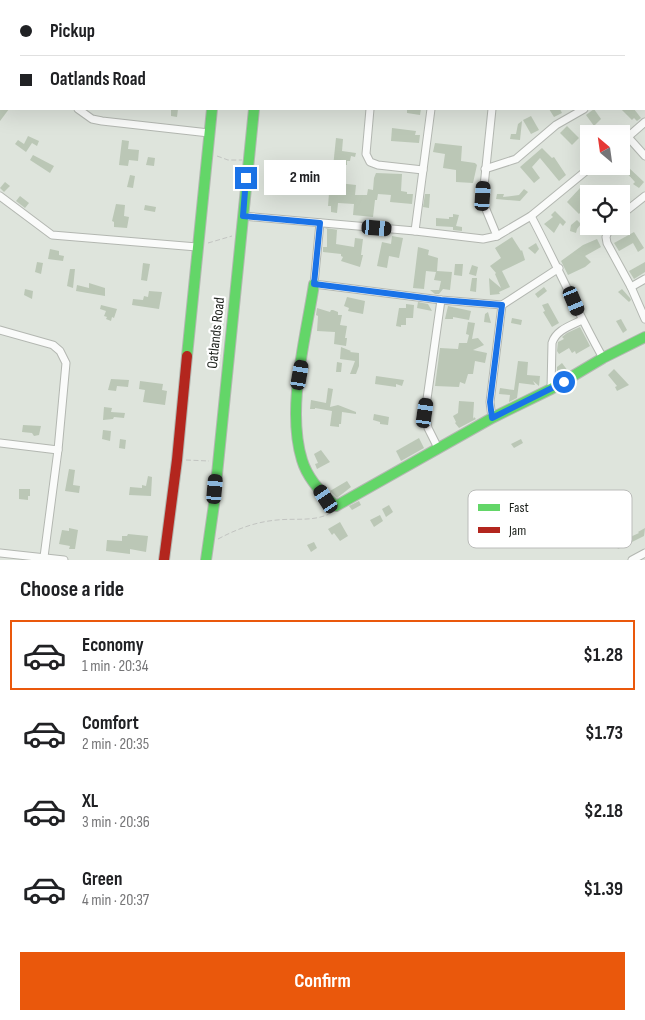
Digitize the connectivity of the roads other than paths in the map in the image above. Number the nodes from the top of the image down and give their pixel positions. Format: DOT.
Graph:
graph roads {
  1 [pos="79,110"];
  2 [pos="212,110"];
  3 [pos="254,110"];
  4 [pos="370,110"];
  5 [pos="431,110"];
  6 [pos="492,110"];
  7 [pos="582,110"];
  8 [pos="645,122"];
  9 [pos="209,133"];
  10 [pos="630,135"];
  11 [pos="630,139"];
  12 [pos="645,156"];
  13 [pos="485,169"];
  14 [pos="423,170"];
  15 [pos="581,175"];
  16 [pos="0,196"];
  17 [pos="645,196"];
  18 [pos="630,208"];
  19 [pos="243,216"];
  20 [pos="531,216"];
  21 [pos="320,223"];
  22 [pos="415,231"];
  23 [pos="607,235"];
  24 [pos="497,236"];
  25 [pos="197,247"];
  26 [pos="559,268"];
  27 [pos="645,280"];
  28 [pos="314,284"];
  29 [pos="631,287"];
  30 [pos="441,300"];
  31 [pos="502,305"];
  32 [pos="645,319"];
  33 [pos="582,320"];
  34 [pos="0,330"];
  35 [pos="645,337"];
  36 [pos="603,358"];
  37 [pos="551,390"];
  38 [pos="492,418"];
  39 [pos="0,443"];
  40 [pos="438,448"];
  41 [pos="58,450"];
  42 [pos="0,553"];
  43 [pos="643,556"];
  44 [pos="44,557"];
  45 [pos="64,560"];
  46 [pos="164,560"];
  47 [pos="206,560"];
  48 [pos="632,560"];
  1 -- 9 [label="street"];
  2 -- 9 [label="street"];
  3 -- 19 [label="street, Oatlands Road"];
  4 -- 14 [label="street"];
  5 -- 14 [label="street"];
  6 -- 13 [label="street"];
  7 -- 13 [label="street"];
  8 -- 10 [label="street"];
  9 -- 25 [label="street"];
  11 -- 12 [label="street"];
  13 -- 24 [label="street"];
  14 -- 22 [label="street"];
  15 -- 20 [label="street"];
  16 -- 25 [label="street"];
  17 -- 18 [label="street"];
  19 -- 21 [label="street"];
  19 -- 47 [label="street, Oatlands Road"];
  20 -- 24 [label="street"];
  20 -- 26 [label="street"];
  21 -- 22 [label="street"];
  21 -- 28 [label="street"];
  22 -- 24 [label="street"];
  23 -- 29 [label="street"];
  25 -- 46 [label="street"];
  26 -- 31 [label="street"];
  26 -- 33 [label="street"];
  27 -- 29 [label="street"];
  28 -- 30 [label="street"];
  28 -- 40 [label="street"];
  29 -- 32 [label="street"];
  30 -- 31 [label="street"];
  30 -- 40 [label="street"];
  31 -- 38 [label="street"];
  33 -- 36 [label="street"];
  33 -- 37 [label="street"];
  34 -- 41 [label="street"];
  35 -- 36 [label="street"];
  36 -- 37 [label="street"];
  37 -- 38 [label="street"];
  38 -- 40 [label="street"];
  39 -- 41 [label="street"];
  41 -- 44 [label="street"];
  42 -- 44 [label="street"];
  43 -- 48 [label="street"];
  44 -- 45 [label="street"];
}
